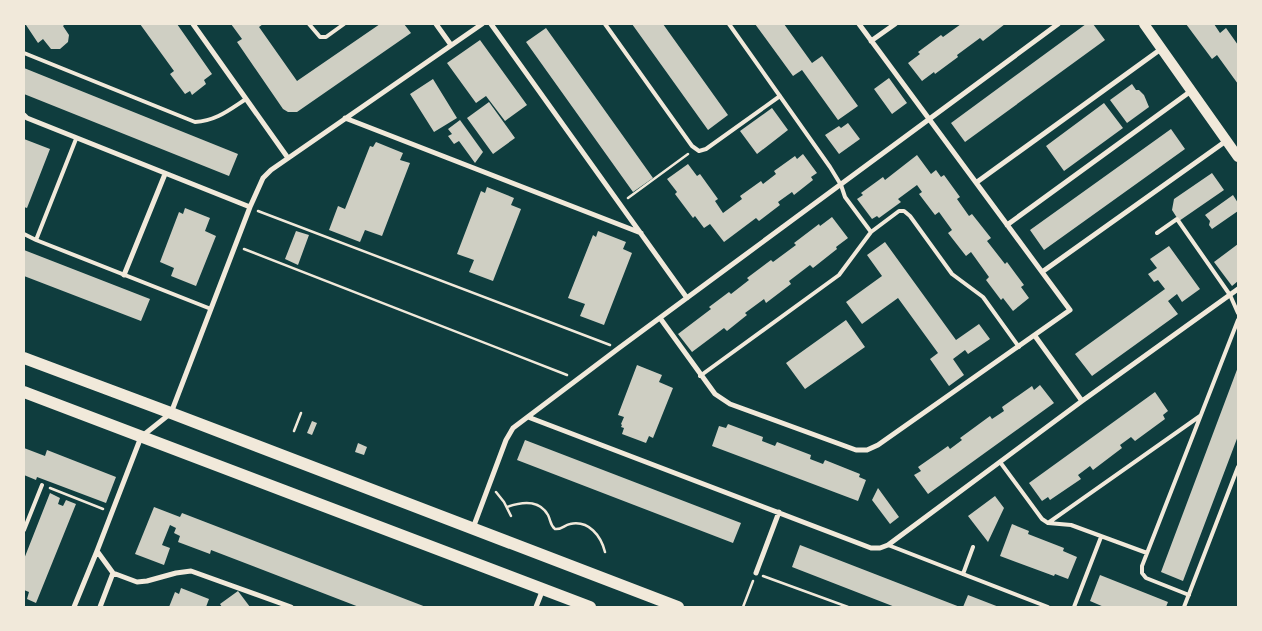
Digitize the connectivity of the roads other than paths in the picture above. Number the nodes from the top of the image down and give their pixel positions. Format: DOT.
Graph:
graph roads {
  1 [pos="193,24"];
  2 [pos="309,24"];
  3 [pos="344,24"];
  4 [pos="436,24"];
  5 [pos="482,24"];
  6 [pos="491,24"];
  7 [pos="605,24"];
  8 [pos="729,24"];
  9 [pos="859,24"];
  10 [pos="895,24"];
  11 [pos="1144,24"];
  12 [pos="1054,25"];
  13 [pos="871,41"];
  14 [pos="451,45"];
  15 [pos="1161,49"];
  16 [pos="24,53"];
  17 [pos="1192,91"];
  18 [pos="780,96"];
  19 [pos="246,99"];
  20 [pos="24,115"];
  21 [pos="345,118"];
  22 [pos="930,119"];
  23 [pos="76,138"];
  24 [pos="1227,141"];
  25 [pos="1238,157"];
  26 [pos="288,158"];
  27 [pos="165,174"];
  28 [pos="977,182"];
  29 [pos="841,185"];
  30 [pos="250,207"];
  31 [pos="1007,224"];
  32 [pos="870,232"];
  33 [pos="641,233"];
  34 [pos="1156,233"];
  35 [pos="24,234"];
  36 [pos="36,240"];
  37 [pos="1042,272"];
  38 [pos="124,275"];
  39 [pos="1238,290"];
  40 [pos="1230,295"];
  41 [pos="687,298"];
  42 [pos="211,309"];
  43 [pos="1238,312"];
  44 [pos="660,318"];
  45 [pos="1238,320"];
  46 [pos="1035,336"];
  47 [pos="1019,347"];
  48 [pos="24,358"];
  49 [pos="700,376"];
  50 [pos="24,392"];
  51 [pos="1082,401"];
  52 [pos="172,413"];
  53 [pos="1200,415"];
  54 [pos="528,417"];
  55 [pos="141,437"];
  56 [pos="1000,462"];
  57 [pos="1238,468"];
  58 [pos="42,485"];
  59 [pos="779,512"];
  60 [pos="1048,522"];
  61 [pos="472,529"];
  62 [pos="24,530"];
  63 [pos="1101,536"];
  64 [pos="888,545"];
  65 [pos="973,547"];
  66 [pos="97,551"];
  67 [pos="1146,553"];
  68 [pos="756,573"];
  69 [pos="113,574"];
  70 [pos="963,574"];
  71 [pos="543,589"];
  72 [pos="1189,595"];
  73 [pos="74,607"];
  74 [pos="100,607"];
  75 [pos="291,607"];
  76 [pos="536,607"];
  77 [pos="590,607"];
  78 [pos="678,607"];
  79 [pos="1048,607"];
  80 [pos="1074,607"];
  81 [pos="1184,607"];
  1 -- 19 [label="street"];
  2 -- 3 [label="lane"];
  4 -- 14 [label="street"];
  5 -- 14 [label="street"];
  6 -- 33 [label="street"];
  7 -- 18 [label="lane"];
  8 -- 18 [label="lane"];
  9 -- 13 [label="street"];
  10 -- 13 [label="street"];
  11 -- 15 [label="main road"];
  12 -- 22 [label="street"];
  13 -- 22 [label="street"];
  14 -- 21 [label="street"];
  15 -- 17 [label="main road"];
  15 -- 28 [label="street"];
  16 -- 19 [label="lane"];
  17 -- 24 [label="main road"];
  17 -- 31 [label="street"];
  18 -- 29 [label="lane"];
  19 -- 26 [label="street"];
  20 -- 23 [label="street"];
  21 -- 26 [label="street"];
  21 -- 33 [label="street"];
  22 -- 28 [label="street"];
  22 -- 29 [label="street"];
  23 -- 27 [label="street"];
  23 -- 36 [label="lane"];
  24 -- 25 [label="main road"];
  24 -- 37 [label="street"];
  26 -- 30 [label="street"];
  27 -- 30 [label="street"];
  27 -- 38 [label="street"];
  28 -- 31 [label="street"];
  29 -- 32 [label="lane"];
  29 -- 41 [label="street"];
  30 -- 42 [label="street"];
  31 -- 37 [label="street"];
  32 -- 47 [label="lane"];
  32 -- 49 [label="lane"];
  33 -- 41 [label="street"];
  34 -- 40 [label="lane"];
  35 -- 36 [label="lane"];
  36 -- 38 [label="lane"];
  37 -- 46 [label="street"];
  38 -- 42 [label="lane"];
  39 -- 40 [label="street"];
  40 -- 43 [label="lane"];
  40 -- 51 [label="street"];
  41 -- 44 [label="street"];
  42 -- 52 [label="street"];
  44 -- 49 [label="street"];
  44 -- 54 [label="street"];
  45 -- 53 [label="lane"];
  46 -- 47 [label="street"];
  46 -- 51 [label="street"];
  47 -- 49 [label="street"];
  48 -- 52 [label="main road"];
  50 -- 55 [label="main road"];
  51 -- 56 [label="street"];
  52 -- 55 [label="street"];
  52 -- 61 [label="main road"];
  53 -- 60 [label="lane"];
  53 -- 67 [label="lane"];
  54 -- 59 [label="street"];
  54 -- 61 [label="street"];
  55 -- 66 [label="street"];
  55 -- 71 [label="main road"];
  56 -- 60 [label="lane"];
  56 -- 64 [label="street"];
  57 -- 72 [label="lane"];
  58 -- 62 [label="lane"];
  59 -- 64 [label="street"];
  59 -- 68 [label="street"];
  60 -- 63 [label="lane"];
  61 -- 78 [label="main road"];
  63 -- 67 [label="lane"];
  63 -- 80 [label="lane"];
  64 -- 70 [label="lane"];
  65 -- 70 [label="lane"];
  66 -- 69 [label="street"];
  66 -- 73 [label="street"];
  67 -- 72 [label="lane"];
  69 -- 74 [label="street"];
  69 -- 75 [label="street"];
  70 -- 79 [label="lane"];
  71 -- 76 [label="street"];
  71 -- 77 [label="main road"];
  72 -- 81 [label="lane"];
}
